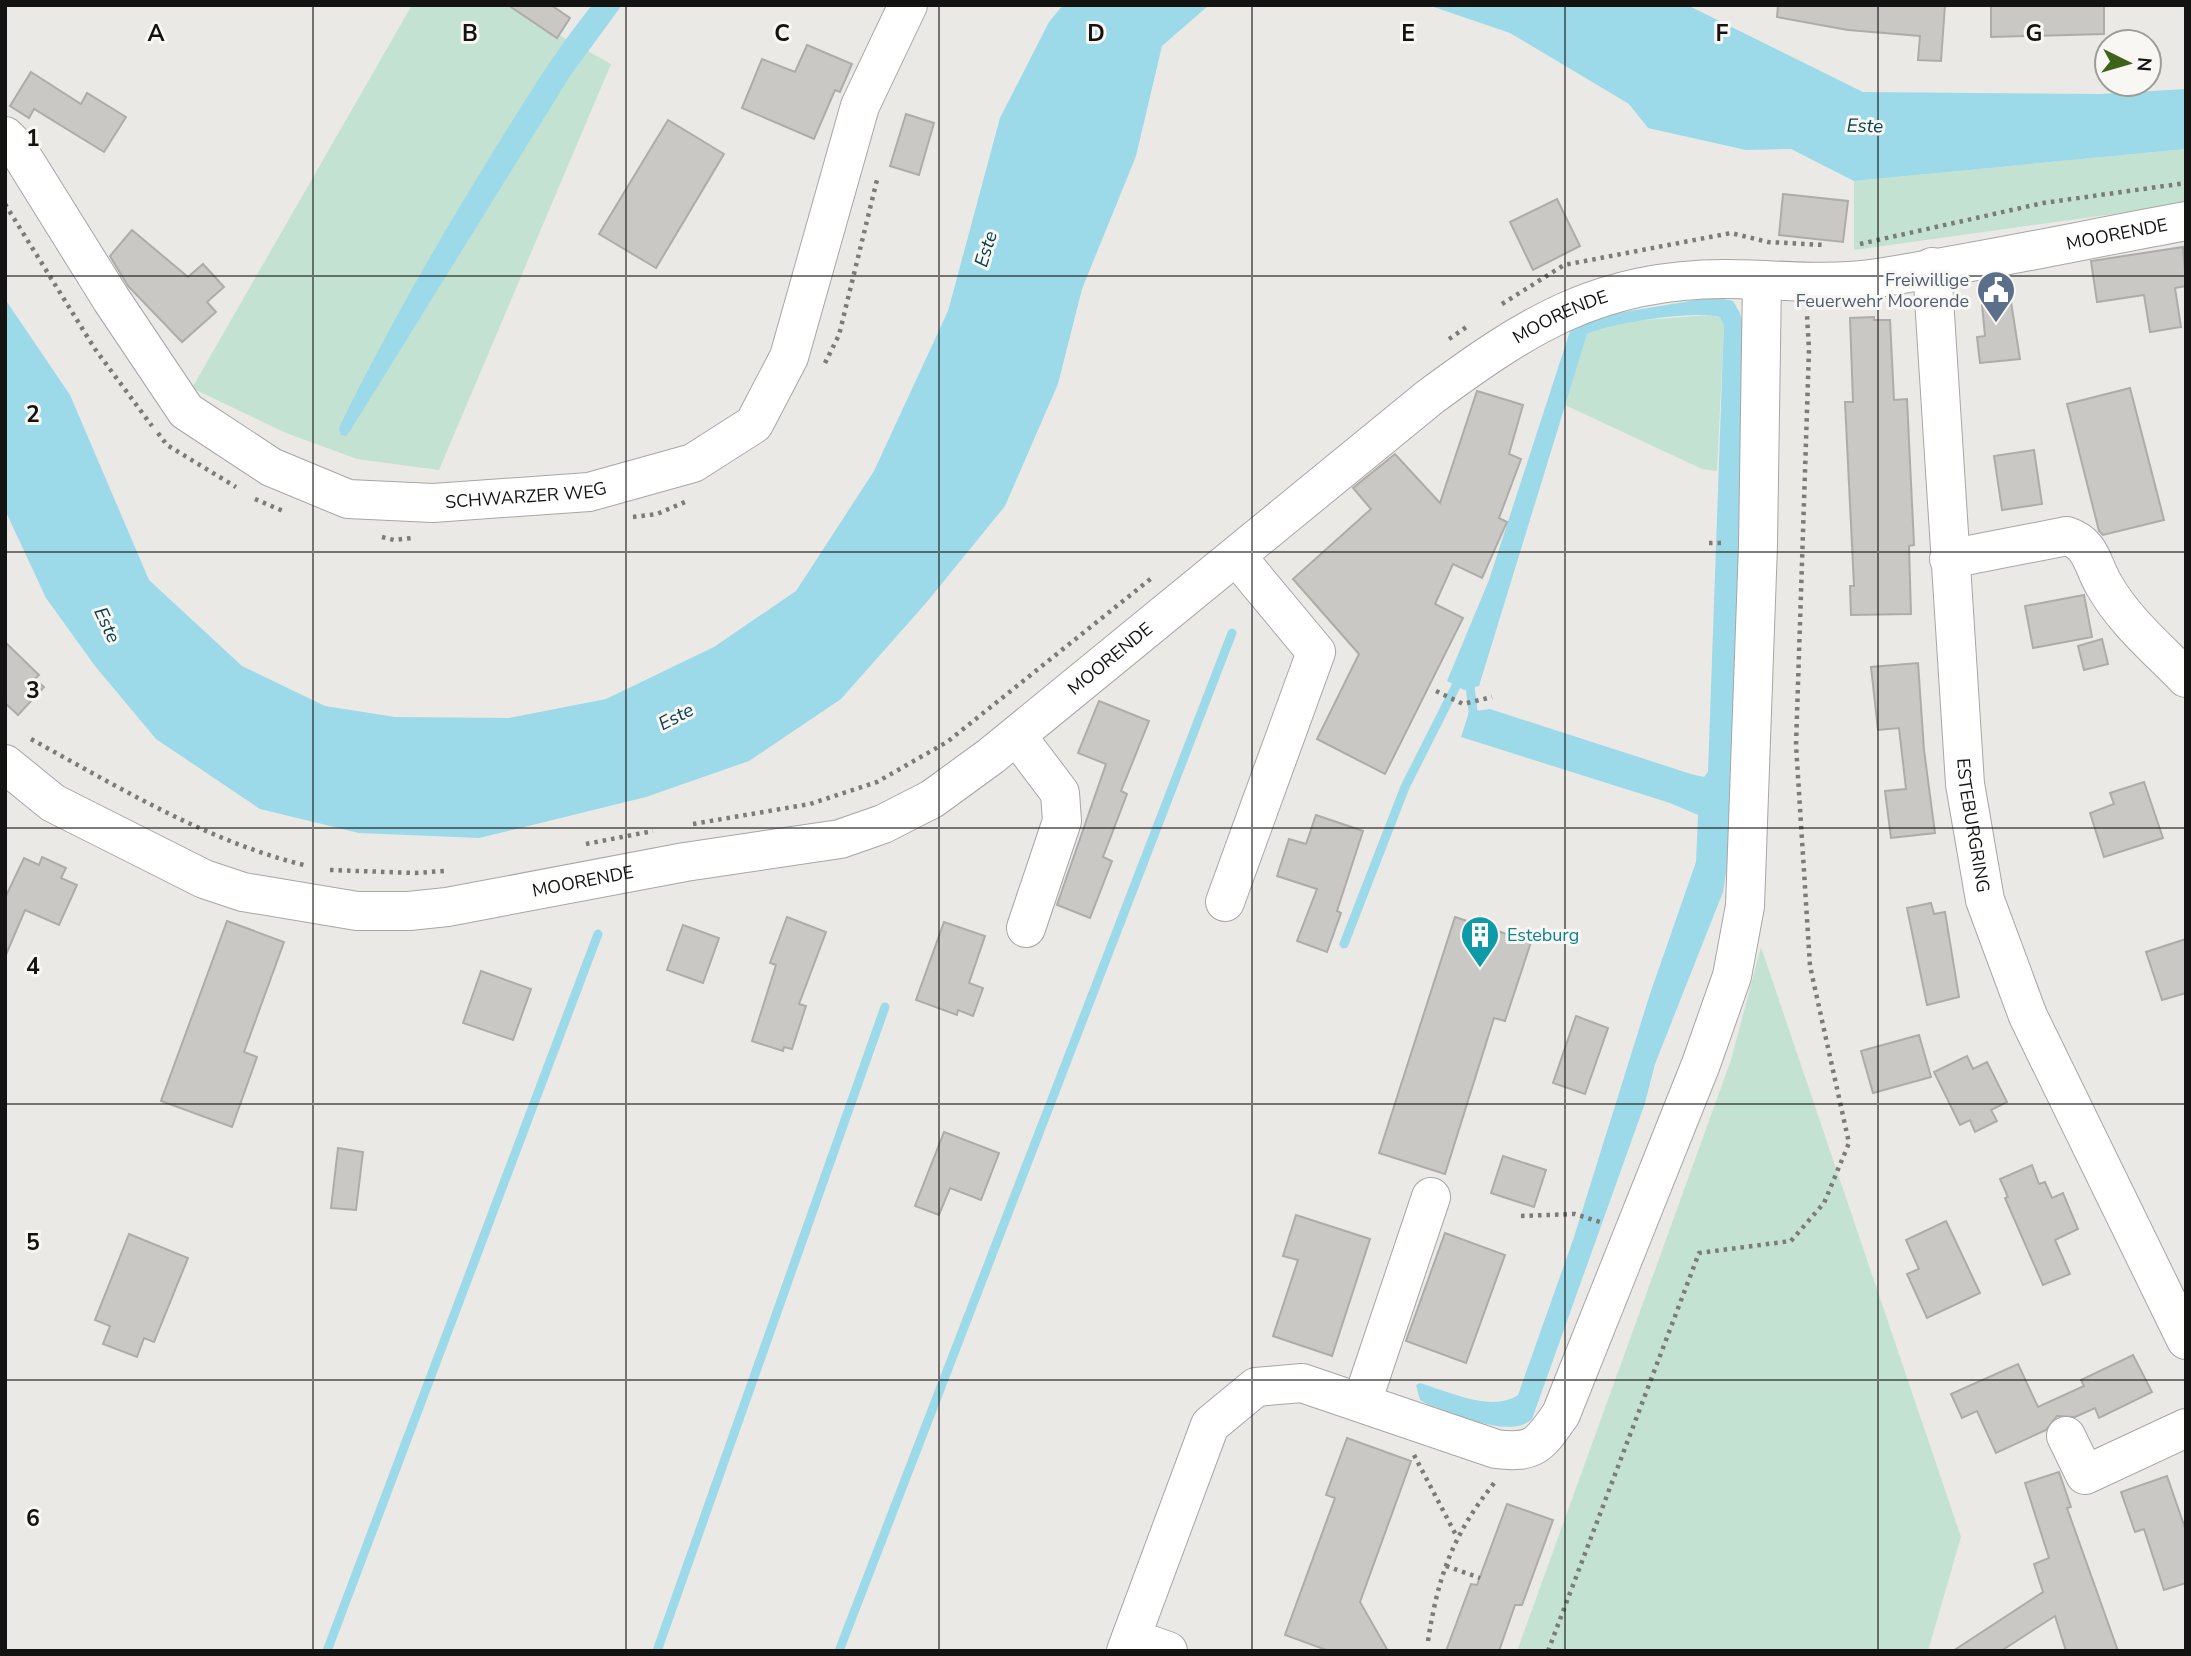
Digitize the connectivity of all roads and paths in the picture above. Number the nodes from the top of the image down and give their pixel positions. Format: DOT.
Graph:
graph roads {
  1 [pos="908,5"];
  2 [pos="5,136"];
  3 [pos="877,178"];
  4 [pos="2186,183"];
  5 [pos="5,204"];
  6 [pos="2186,221"];
  7 [pos="1837,246"];
  8 [pos="1848,247"];
  9 [pos="1932,267"];
  10 [pos="1762,280"];
  11 [pos="1498,306"];
  12 [pos="1476,320"];
  13 [pos="1444,343"];
  14 [pos="821,370"];
  15 [pos="692,499"];
  16 [pos="293,513"];
  17 [pos="629,517"];
  18 [pos="369,533"];
  19 [pos="422,537"];
  20 [pos="1237,557"];
  21 [pos="1949,559"];
  22 [pos="1163,568"];
  23 [pos="2186,678"];
  24 [pos="1436,691"];
  25 [pos="1492,697"];
  26 [pos="1017,736"];
  27 [pos="12,754"];
  28 [pos="687,825"];
  29 [pos="660,830"];
  30 [pos="579,845"];
  31 [pos="312,867"];
  32 [pos="325,869"];
  33 [pos="457,870"];
  34 [pos="1225,902"];
  35 [pos="1026,928"];
  36 [pos="1431,1197"];
  37 [pos="1521,1216"];
  38 [pos="1606,1223"];
  39 [pos="2186,1340"];
  40 [pos="1362,1402"];
  41 [pos="1408,1418"];
  42 [pos="2186,1428"];
  43 [pos="2066,1436"];
  44 [pos="1520,1452"];
  45 [pos="1457,1537"];
  46 [pos="1446,1566"];
  47 [pos="1480,1578"];
  48 [pos="1428,1641"];
  49 [pos="1128,1644"];
  50 [pos="1168,1651"];
  1 -- 2 [label="street, SCHWARZER WEG"];
  3 -- 14 [label="path"];
  4 -- 8 [label="path"];
  5 -- 16 [label="path"];
  6 -- 9 [label="street, MOORENDE"];
  7 -- 11 [label="path"];
  9 -- 10 [label="street, MOORENDE"];
  9 -- 21 [label="street, ESTEBURGRING"];
  10 -- 20 [label="street, MOORENDE"];
  10 -- 44 [label="street"];
  12 -- 13 [label="path"];
  15 -- 17 [label="path"];
  18 -- 19 [label="path"];
  20 -- 26 [label="street, MOORENDE"];
  20 -- 34 [label="street"];
  21 -- 23 [label="street"];
  21 -- 39 [label="street, ESTEBURGRING"];
  22 -- 28 [label="path"];
  24 -- 25 [label="path"];
  26 -- 27 [label="street, MOORENDE"];
  26 -- 35 [label="street"];
  27 -- 31 [label="path"];
  29 -- 30 [label="path"];
  32 -- 33 [label="path"];
  36 -- 40 [label="street"];
  37 -- 38 [label="path"];
  40 -- 41 [label="street"];
  40 -- 49 [label="street"];
  41 -- 44 [label="street"];
  41 -- 45 [label="path"];
  42 -- 43 [label="street"];
  44 -- 45 [label="path"];
  45 -- 46 [label="path"];
  46 -- 47 [label="path"];
  46 -- 48 [label="path"];
  49 -- 50 [label="street"];
}
